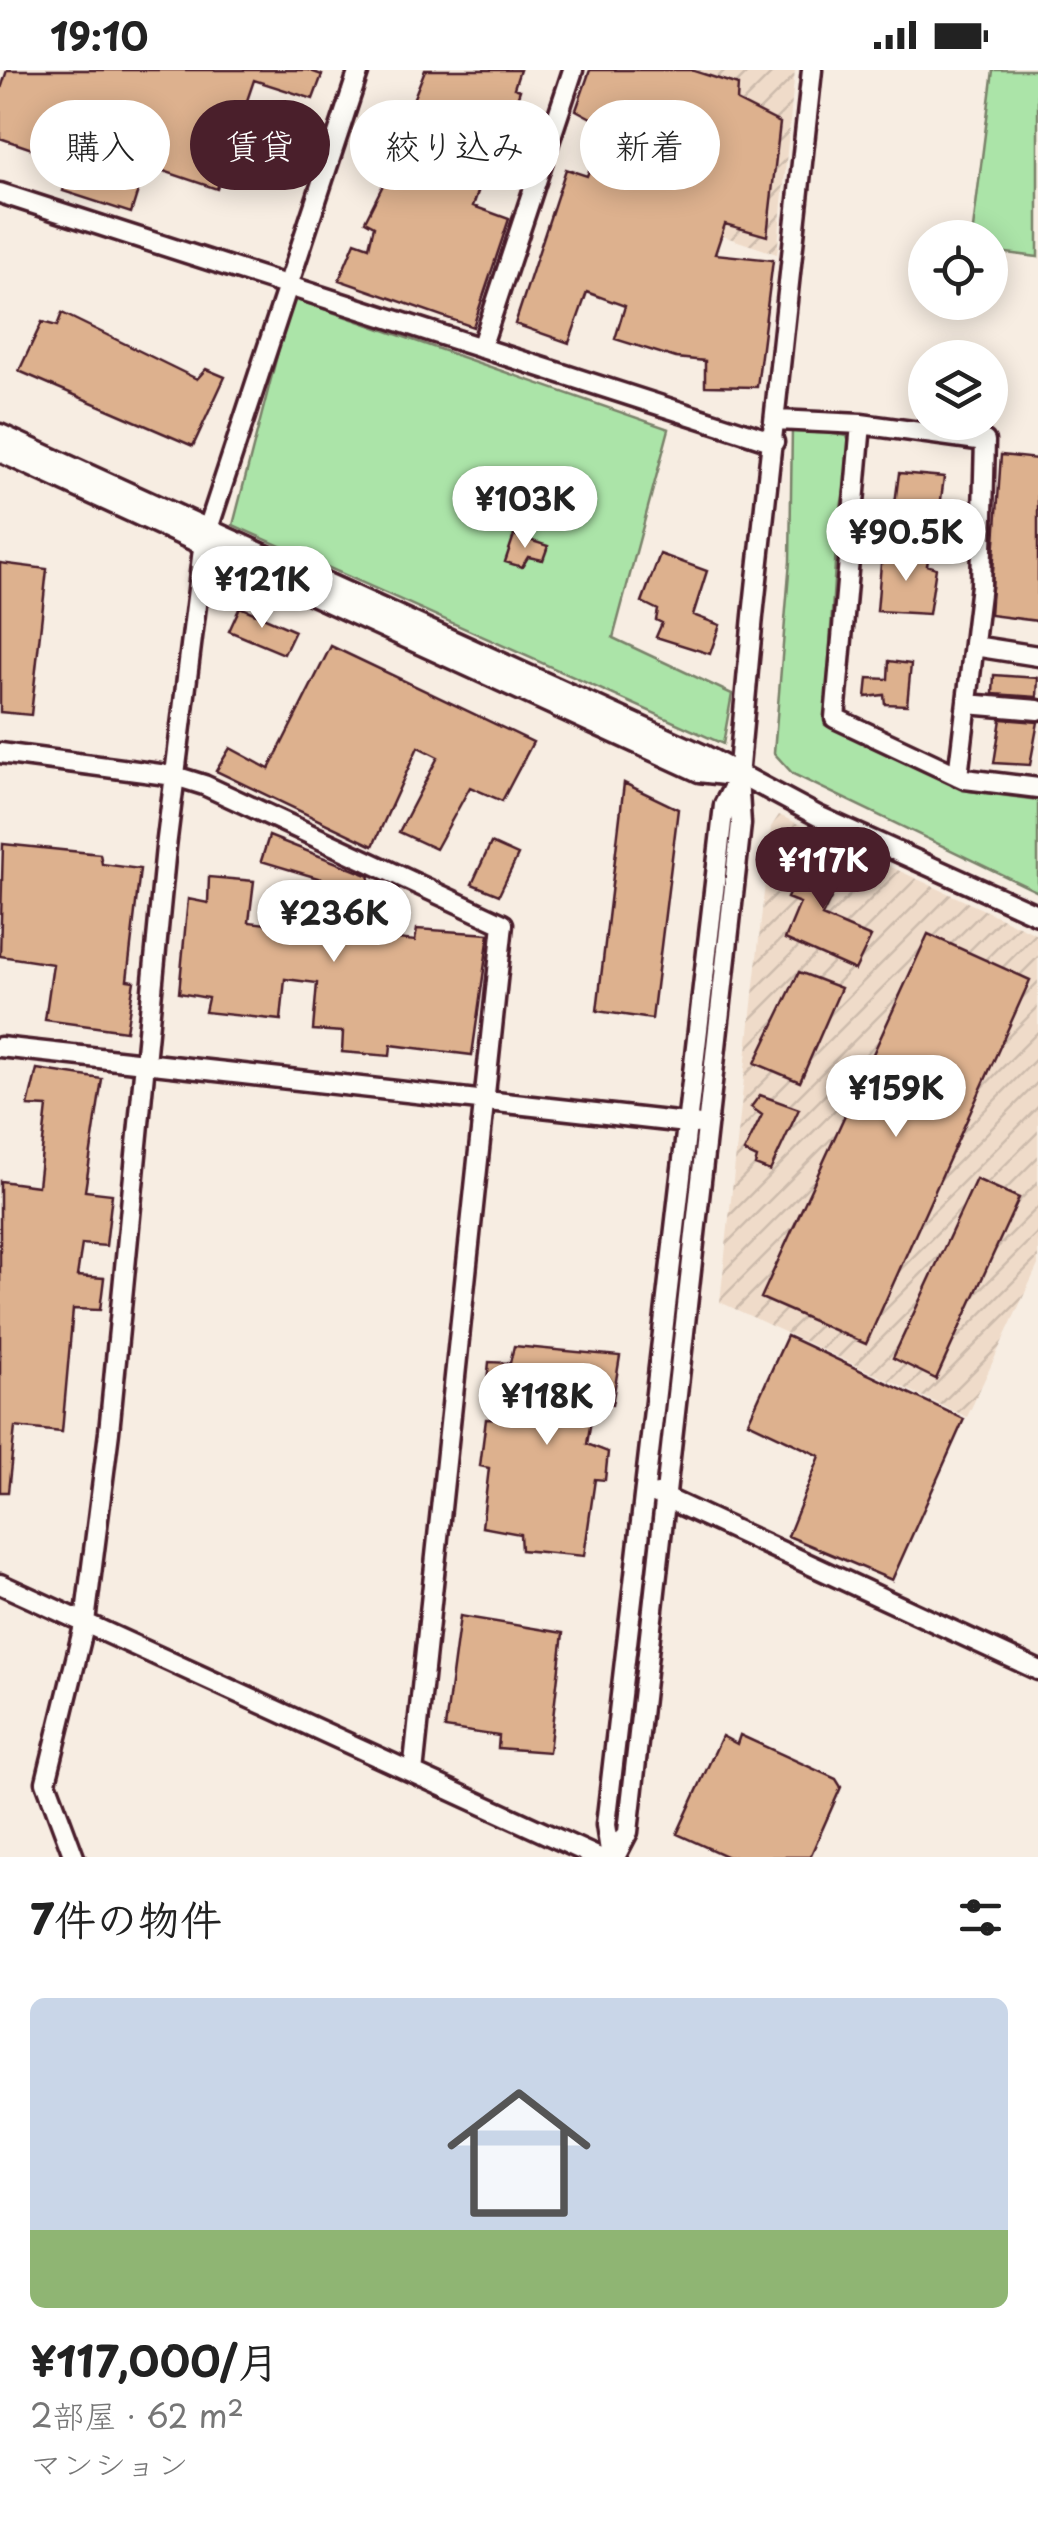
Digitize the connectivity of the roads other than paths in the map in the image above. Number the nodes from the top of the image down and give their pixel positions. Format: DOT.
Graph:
graph roads {
  1 [pos="359,70"];
  2 [pos="573,70"];
  3 [pos="812,70"];
  4 [pos="0,192"];
  5 [pos="289,287"];
  6 [pos="481,348"];
  7 [pos="776,420"];
  8 [pos="860,424"];
  9 [pos="0,434"];
  10 [pos="774,442"];
  11 [pos="0,452"];
  12 [pos="206,534"];
  13 [pos="974,646"];
  14 [pos="1038,656"];
  15 [pos="967,704"];
  16 [pos="1038,710"];
  17 [pos="0,753"];
  18 [pos="175,776"];
  19 [pos="958,776"];
  20 [pos="738,777"];
  21 [pos="1038,788"];
  22 [pos="1038,916"];
  23 [pos="0,1047"];
  24 [pos="145,1064"];
  25 [pos="486,1102"];
  26 [pos="687,1123"];
  27 [pos="706,1125"];
  28 [pos="646,1488"];
  29 [pos="666,1498"];
  30 [pos="0,1584"];
  31 [pos="85,1622"];
  32 [pos="1038,1670"];
  33 [pos="412,1773"];
  34 [pos="74,1857"];
  35 [pos="598,1857"];
  36 [pos="613,1857"];
  1 -- 5 [label="street"];
  2 -- 6 [label="street"];
  3 -- 7 [label="street"];
  4 -- 5 [label="street"];
  5 -- 6 [label="street"];
  5 -- 12 [label="street"];
  6 -- 10 [label="street"];
  7 -- 8 [label="street"];
  7 -- 10 [label="street"];
  8 -- 13 [label="street"];
  8 -- 19 [label="street"];
  9 -- 12 [label="street"];
  10 -- 20 [label="street"];
  11 -- 12 [label="street"];
  12 -- 18 [label="street"];
  12 -- 20 [label="street"];
  13 -- 14 [label="street"];
  13 -- 15 [label="street"];
  15 -- 16 [label="street"];
  15 -- 19 [label="street"];
  17 -- 18 [label="street"];
  18 -- 24 [label="street"];
  18 -- 25 [label="street"];
  19 -- 21 [label="street"];
  20 -- 22 [label="street"];
  20 -- 26 [label="street"];
  20 -- 27 [label="street"];
  23 -- 24 [label="street"];
  24 -- 25 [label="street"];
  24 -- 31 [label="street"];
  25 -- 26 [label="street"];
  25 -- 33 [label="street"];
  26 -- 27 [label="street"];
  26 -- 28 [label="street"];
  27 -- 29 [label="street"];
  28 -- 29 [label="street"];
  28 -- 36 [label="street"];
  29 -- 32 [label="street"];
  29 -- 36 [label="street"];
  30 -- 31 [label="street"];
  31 -- 33 [label="street"];
  31 -- 34 [label="street"];
  33 -- 35 [label="street"];
}
